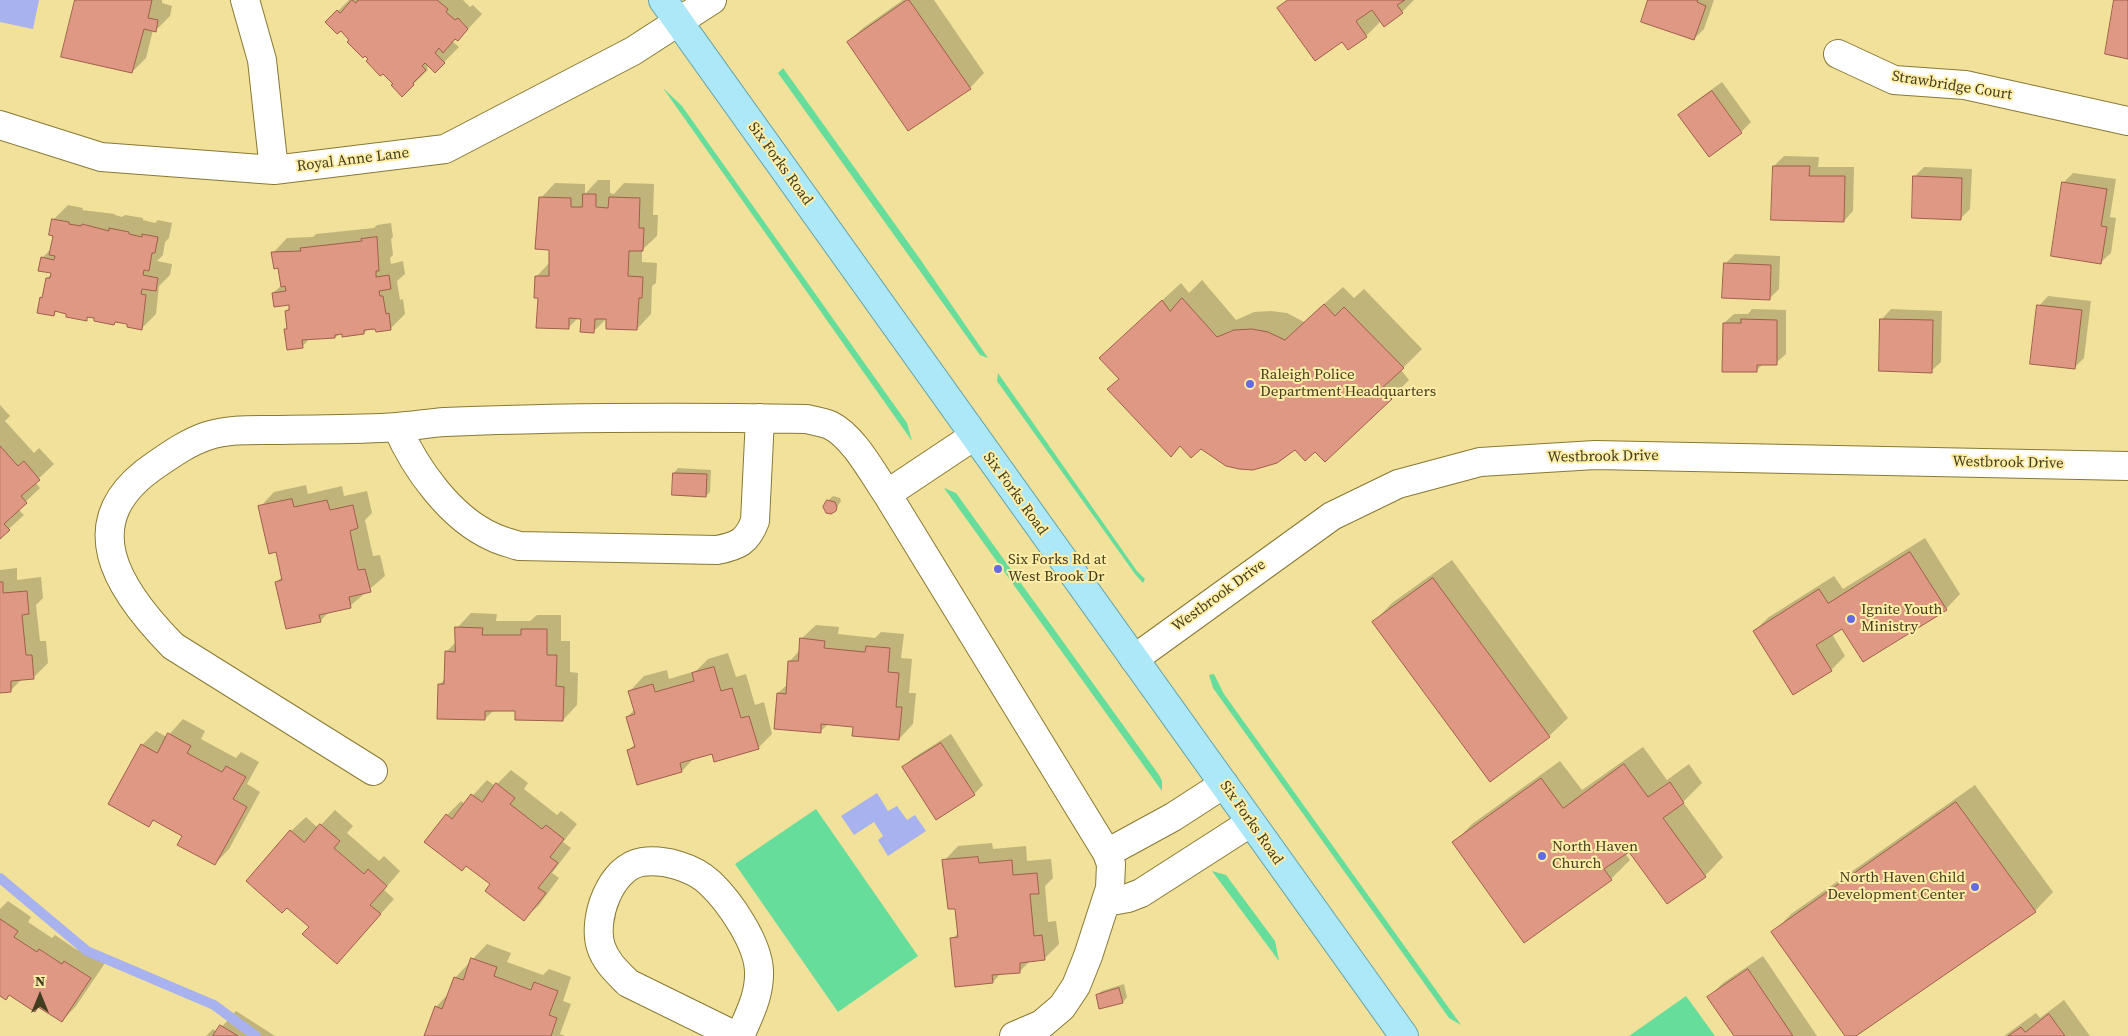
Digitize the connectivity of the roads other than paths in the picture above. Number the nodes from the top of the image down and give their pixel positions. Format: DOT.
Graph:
graph roads {
  1 [pos="245,0"];
  2 [pos="663,0"];
  3 [pos="712,0"];
  4 [pos="679,23"];
  5 [pos="1838,54"];
  6 [pos="2128,121"];
  7 [pos="0,125"];
  8 [pos="274,170"];
  9 [pos="760,418"];
  10 [pos="397,427"];
  11 [pos="974,436"];
  12 [pos="2128,466"];
  13 [pos="887,494"];
  14 [pos="1134,658"];
  15 [pos="373,771"];
  16 [pos="1224,784"];
  17 [pos="1250,823"];
  18 [pos="1107,853"];
  19 [pos="1106,902"];
  20 [pos="736,1036"];
  21 [pos="740,1036"];
  22 [pos="1014,1036"];
  23 [pos="1404,1036"];
  1 -- 8 [label="street"];
  2 -- 4 [label="main road, Six Forks Road"];
  3 -- 4 [label="street, Royal Anne Lane"];
  4 -- 8 [label="street, Royal Anne Lane"];
  4 -- 11 [label="main road, Six Forks Road"];
  5 -- 6 [label="street, Strawbridge Court"];
  7 -- 8 [label="street, Royal Anne Lane"];
  9 -- 10 [label="street"];
  9 -- 10 [label="street"];
  9 -- 13 [label="street"];
  10 -- 15 [label="street"];
  11 -- 13 [label="street"];
  11 -- 14 [label="main road, Six Forks Road"];
  12 -- 14 [label="street, Westbrook Drive"];
  13 -- 18 [label="street"];
  14 -- 16 [label="main road, Six Forks Road"];
  16 -- 17 [label="main road, Six Forks Road"];
  16 -- 18 [label="street"];
  17 -- 19 [label="street"];
  17 -- 23 [label="main road, Six Forks Road"];
  18 -- 19 [label="street"];
  19 -- 22 [label="street"];
  20 -- 21 [label="street"];
}
